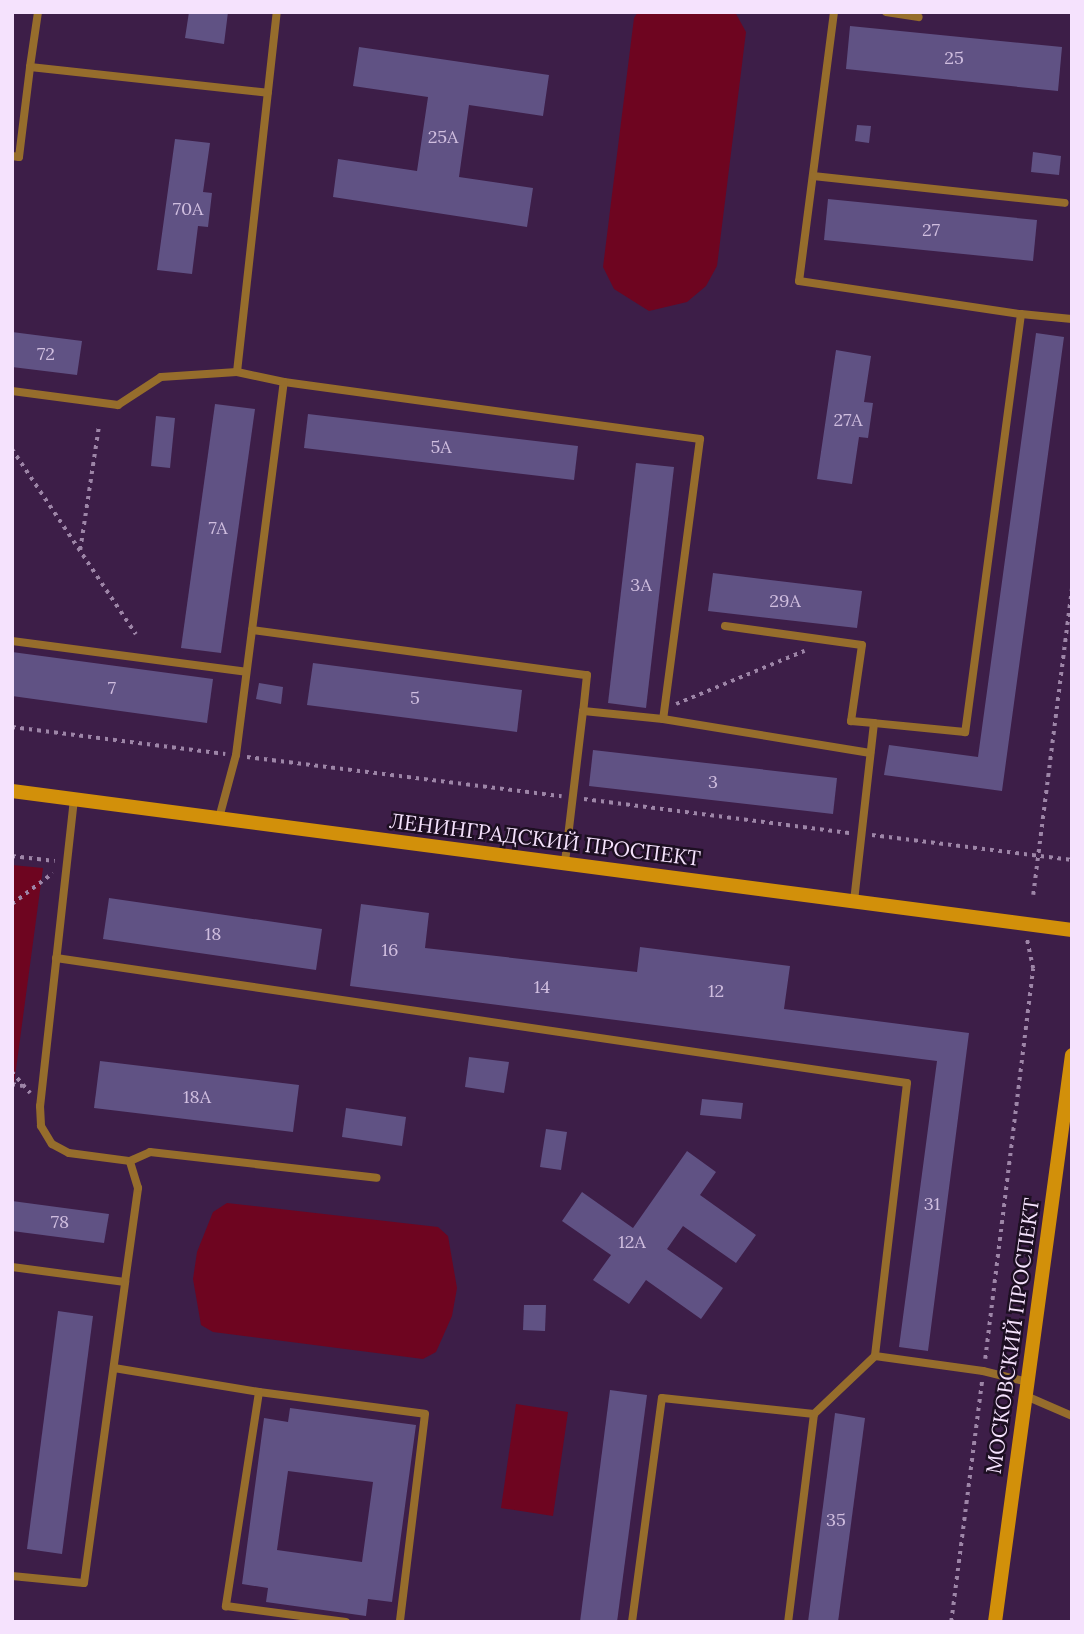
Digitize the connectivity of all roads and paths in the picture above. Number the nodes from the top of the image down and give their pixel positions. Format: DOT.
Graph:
graph roads {
  1 [pos="38,12"];
  2 [pos="277,12"];
  3 [pos="834,12"];
  4 [pos="886,12"];
  5 [pos="919,17"];
  6 [pos="30,67"];
  7 [pos="268,93"];
  8 [pos="12,156"];
  9 [pos="813,176"];
  10 [pos="1065,203"];
  11 [pos="1021,314"];
  12 [pos="1072,319"];
  13 [pos="237,372"];
  14 [pos="284,382"];
  15 [pos="12,391"];
  16 [pos="99,424"];
  17 [pos="12,449"];
  18 [pos="80,550"];
  19 [pos="1072,585"];
  20 [pos="725,626"];
  21 [pos="252,630"];
  22 [pos="136,634"];
  23 [pos="12,641"];
  24 [pos="806,650"];
  25 [pos="246,673"];
  26 [pos="664,709"];
  27 [pos="583,711"];
  28 [pos="663,719"];
  29 [pos="874,723"];
  30 [pos="12,727"];
  31 [pos="870,753"];
  32 [pos="236,755"];
  33 [pos="12,791"];
  34 [pos="573,797"];
  35 [pos="74,799"];
  36 [pos="219,818"];
  37 [pos="862,834"];
  38 [pos="12,856"];
  39 [pos="1039,856"];
  40 [pos="1072,860"];
  41 [pos="67,862"];
  42 [pos="565,863"];
  43 [pos="1033,895"];
  44 [pos="854,901"];
  45 [pos="12,904"];
  46 [pos="1072,930"];
  47 [pos="1027,940"];
  48 [pos="55,958"];
  49 [pos="1072,1055"];
  50 [pos="12,1072"];
  51 [pos="12,1084"];
  52 [pos="23,1086"];
  53 [pos="40,1106"];
  54 [pos="130,1161"];
  55 [pos="377,1178"];
  56 [pos="12,1267"];
  57 [pos="125,1282"];
  58 [pos="876,1356"];
  59 [pos="114,1368"];
  60 [pos="983,1371"];
  61 [pos="1027,1389"];
  62 [pos="259,1392"];
  63 [pos="814,1414"];
  64 [pos="1072,1416"];
  65 [pos="12,1576"];
  66 [pos="346,1622"];
  67 [pos="400,1622"];
  68 [pos="632,1622"];
  69 [pos="788,1622"];
  70 [pos="951,1622"];
  71 [pos="995,1622"];
  1 -- 6 [label="lane"];
  2 -- 7 [label="lane"];
  3 -- 9 [label="lane"];
  4 -- 5 [label="lane"];
  6 -- 7 [label="lane"];
  6 -- 8 [label="lane"];
  7 -- 13 [label="lane"];
  9 -- 10 [label="lane"];
  9 -- 11 [label="lane"];
  11 -- 12 [label="lane"];
  11 -- 29 [label="lane"];
  13 -- 14 [label="lane"];
  13 -- 15 [label="lane"];
  14 -- 21 [label="lane"];
  14 -- 26 [label="lane"];
  16 -- 18 [label="path"];
  17 -- 18 [label="path"];
  18 -- 22 [label="path"];
  19 -- 39 [label="path"];
  20 -- 29 [label="lane"];
  21 -- 25 [label="lane"];
  21 -- 27 [label="lane"];
  23 -- 25 [label="lane"];
  24 -- 26 [label="path"];
  25 -- 32 [label="lane"];
  26 -- 28 [label="lane"];
  27 -- 28 [label="lane"];
  27 -- 34 [label="lane"];
  28 -- 31 [label="lane"];
  29 -- 31 [label="lane"];
  30 -- 32 [label="path"];
  31 -- 37 [label="lane"];
  32 -- 34 [label="path"];
  32 -- 36 [label="lane"];
  33 -- 35 [label="street, ЛЕНИНГРАДСКИЙ ПРОСПЕКТ"];
  34 -- 37 [label="path"];
  34 -- 42 [label="lane"];
  35 -- 36 [label="street, ЛЕНИНГРАДСКИЙ ПРОСПЕКТ"];
  35 -- 41 [label="lane"];
  36 -- 42 [label="street, ЛЕНИНГРАДСКИЙ ПРОСПЕКТ"];
  37 -- 39 [label="path"];
  37 -- 44 [label="lane"];
  38 -- 41 [label="path"];
  39 -- 40 [label="path"];
  39 -- 43 [label="path"];
  41 -- 45 [label="path"];
  41 -- 48 [label="lane"];
  42 -- 44 [label="street, ЛЕНИНГРАДСКИЙ ПРОСПЕКТ"];
  44 -- 46 [label="street, ЛЕНИНГРАДСКИЙ ПРОСПЕКТ"];
  47 -- 60 [label="path"];
  48 -- 53 [label="lane"];
  48 -- 58 [label="lane"];
  49 -- 61 [label="street, МОСКОВСКИЙ ПРОСПЕКТ"];
  50 -- 52 [label="path"];
  51 -- 52 [label="path"];
  52 -- 53 [label="path"];
  53 -- 54 [label="lane"];
  54 -- 55 [label="lane"];
  54 -- 57 [label="lane"];
  56 -- 57 [label="lane"];
  57 -- 59 [label="lane"];
  58 -- 60 [label="lane"];
  58 -- 63 [label="lane"];
  59 -- 62 [label="lane"];
  59 -- 65 [label="lane"];
  60 -- 61 [label="lane"];
  60 -- 70 [label="path"];
  61 -- 64 [label="lane"];
  61 -- 71 [label="street, МОСКОВСКИЙ ПРОСПЕКТ"];
  62 -- 66 [label="lane"];
  62 -- 67 [label="lane"];
  63 -- 68 [label="lane"];
  63 -- 69 [label="lane"];
}
